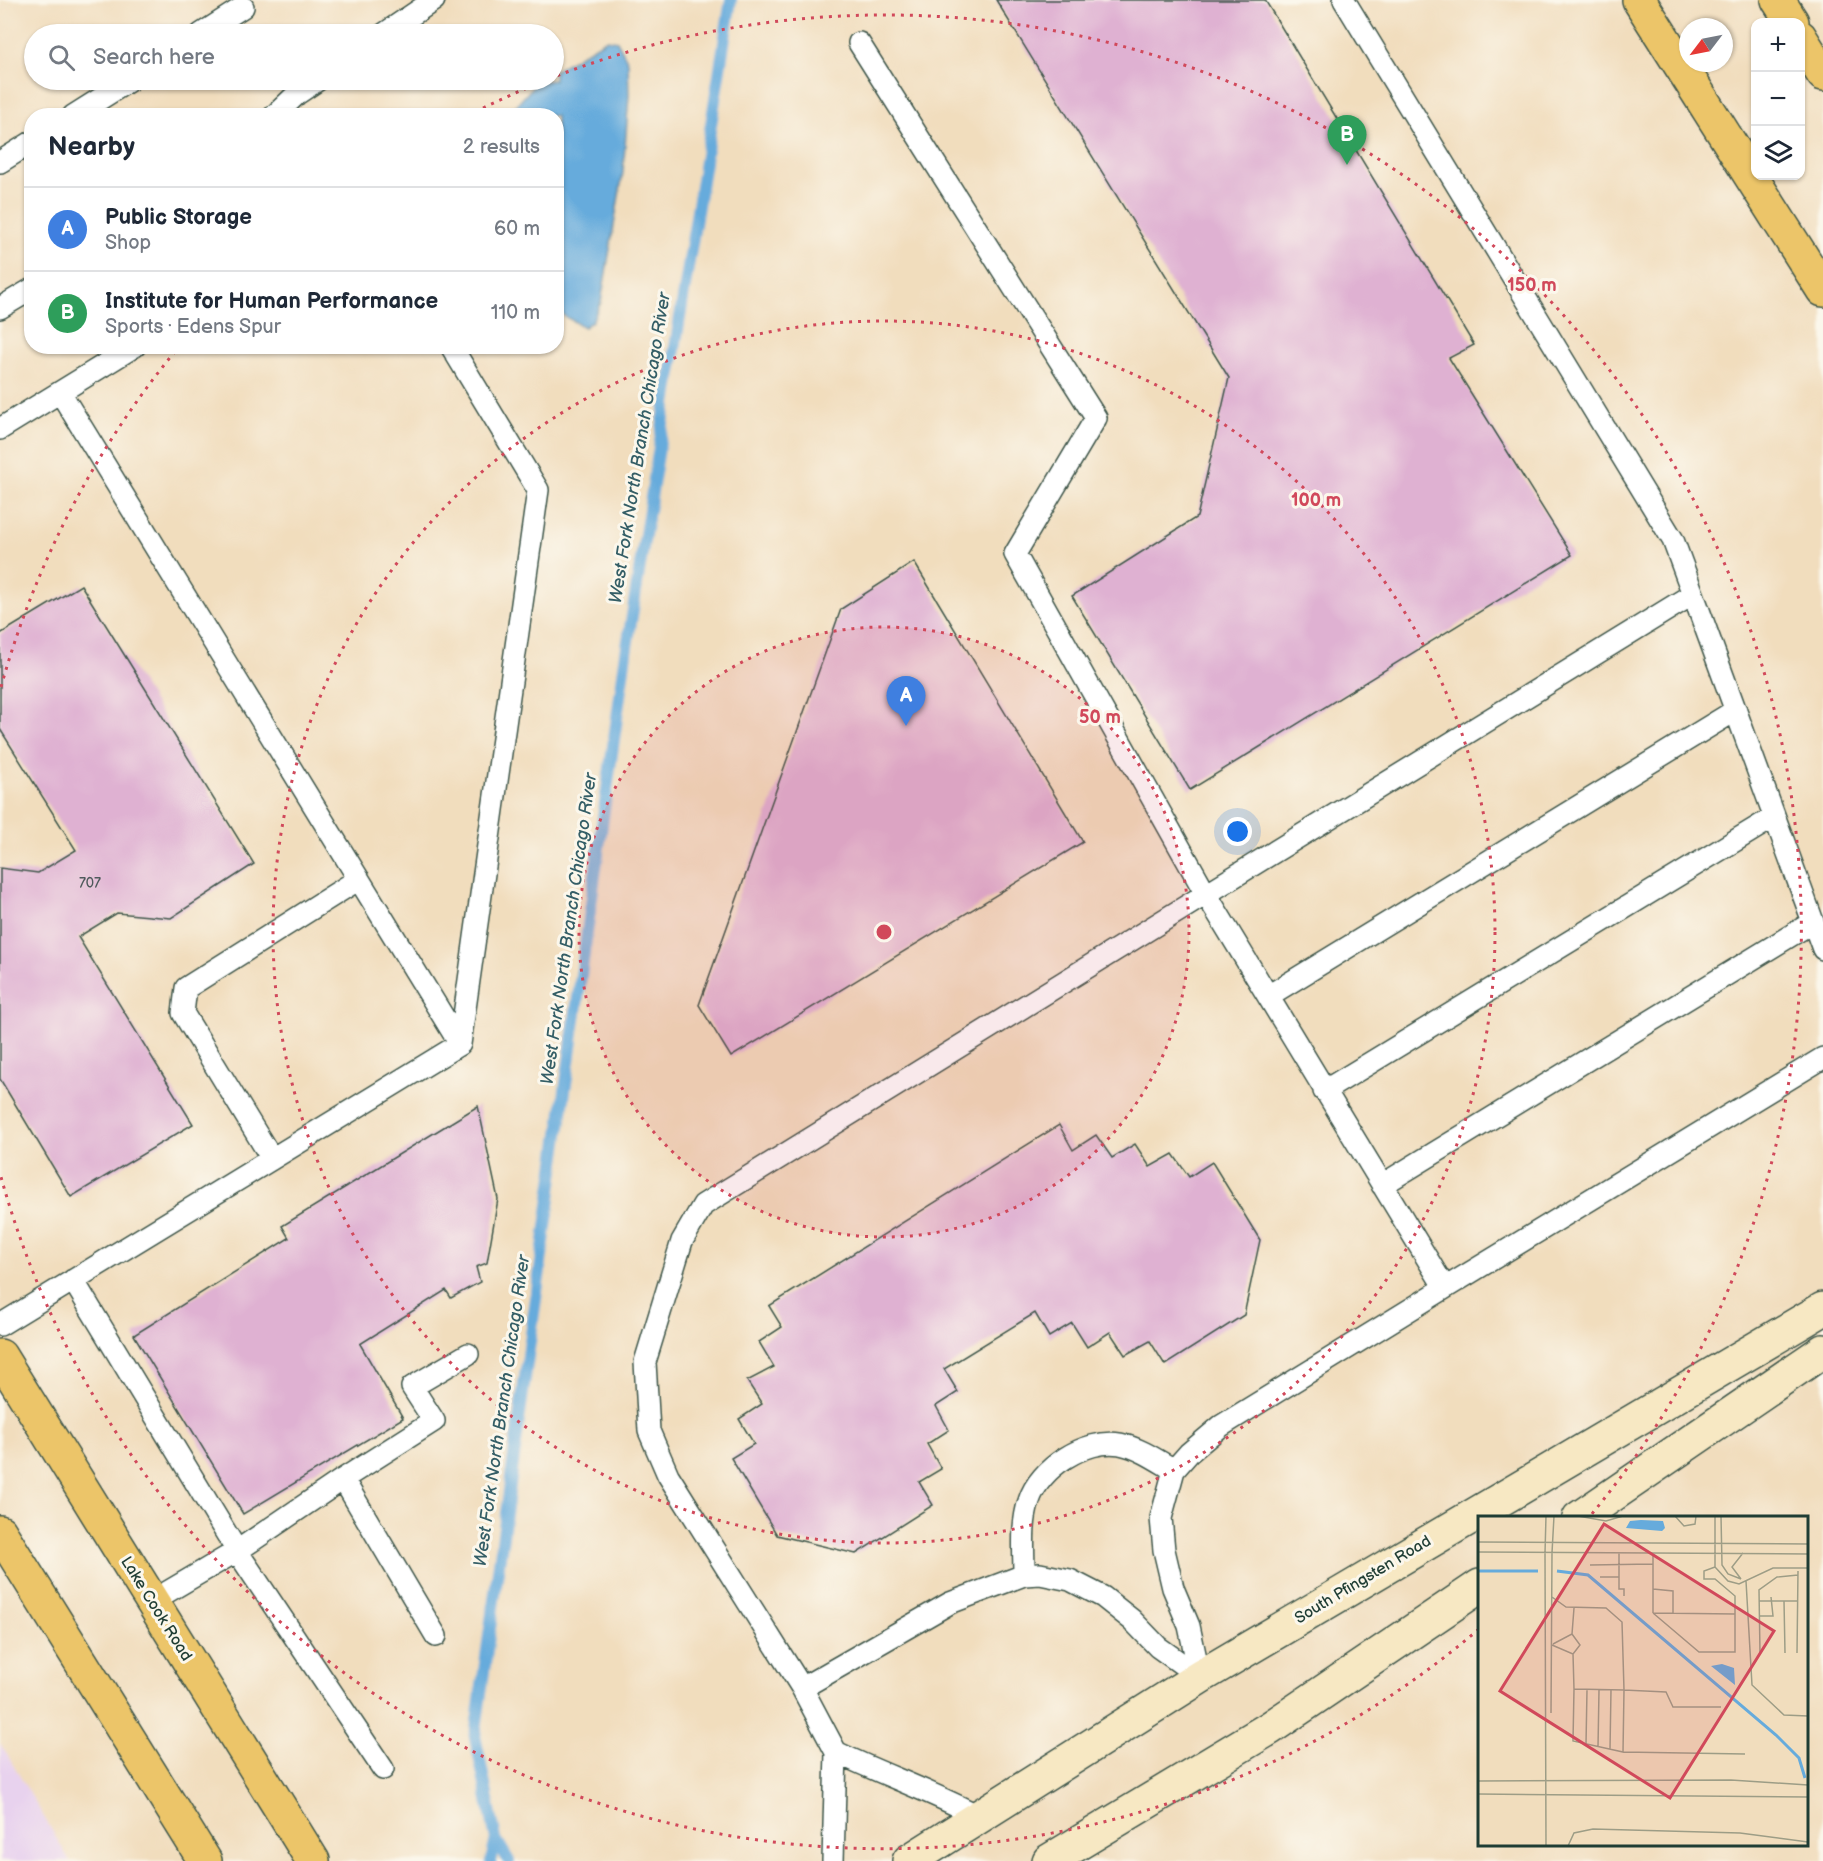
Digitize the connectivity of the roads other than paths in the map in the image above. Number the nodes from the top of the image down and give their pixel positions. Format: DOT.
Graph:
graph roads {
  1 [pos="434,0"];
  2 [pos="1344,0"];
  3 [pos="1639,0"];
  4 [pos="1778,0"];
  5 [pos="243,8"];
  6 [pos="1789,18"];
  7 [pos="217,24"];
  8 [pos="399,24"];
  9 [pos="860,43"];
  10 [pos="1805,45"];
  11 [pos="1823,74"];
  12 [pos="114,90"];
  13 [pos="303,90"];
  14 [pos="86,108"];
  15 [pos="282,108"];
  16 [pos="24,147"];
  17 [pos="0,162"];
  18 [pos="1823,290"];
  19 [pos="24,294"];
  20 [pos="0,308"];
  21 [pos="122,354"];
  22 [pos="456,354"];
  23 [pos="60,393"];
  24 [pos="0,429"];
  25 [pos="1693,594"];
  26 [pos="1736,710"];
  27 [pos="1774,817"];
  28 [pos="359,879"];
  29 [pos="1206,894"];
  30 [pos="1813,922"];
  31 [pos="1823,949"];
  32 [pos="1268,996"];
  33 [pos="460,1044"];
  34 [pos="1823,1058"];
  35 [pos="1324,1090"];
  36 [pos="272,1159"];
  37 [pos="1382,1185"];
  38 [pos="73,1280"];
  39 [pos="1445,1288"];
  40 [pos="1823,1309"];
  41 [pos="0,1325"];
  42 [pos="1823,1351"];
  43 [pos="468,1354"];
  44 [pos="0,1356"];
  45 [pos="1174,1470"];
  46 [pos="343,1479"];
  47 [pos="1582,1516"];
  48 [pos="0,1532"];
  49 [pos="237,1551"];
  50 [pos="1024,1575"];
  51 [pos="1478,1587"];
  52 [pos="152,1601"];
  53 [pos="435,1636"];
  54 [pos="1200,1677"];
  55 [pos="802,1688"];
  56 [pos="836,1752"];
  57 [pos="383,1769"];
  58 [pos="980,1816"];
  59 [pos="205,1861"];
  60 [pos="313,1861"];
  61 [pos="833,1861"];
  62 [pos="909,1861"];
  63 [pos="1049,1861"];
  1 -- 8 [label="lane"];
  2 -- 25 [label="lane"];
  3 -- 18 [label="main road"];
  4 -- 6 [label="main road"];
  5 -- 7 [label="lane"];
  9 -- 29 [label="lane"];
  10 -- 11 [label="main road"];
  12 -- 14 [label="lane"];
  13 -- 15 [label="lane"];
  16 -- 17 [label="lane"];
  19 -- 20 [label="lane"];
  21 -- 23 [label="lane"];
  22 -- 33 [label="lane"];
  23 -- 24 [label="lane"];
  23 -- 28 [label="lane"];
  25 -- 26 [label="lane"];
  25 -- 29 [label="lane"];
  26 -- 27 [label="lane"];
  26 -- 32 [label="lane"];
  27 -- 30 [label="lane"];
  27 -- 35 [label="lane"];
  28 -- 33 [label="lane"];
  28 -- 36 [label="lane"];
  29 -- 32 [label="lane"];
  29 -- 55 [label="lane"];
  30 -- 31 [label="lane"];
  30 -- 37 [label="lane"];
  32 -- 35 [label="lane"];
  33 -- 36 [label="lane"];
  34 -- 39 [label="lane"];
  35 -- 37 [label="lane"];
  36 -- 38 [label="lane"];
  37 -- 39 [label="lane"];
  38 -- 41 [label="lane"];
  38 -- 49 [label="lane"];
  39 -- 45 [label="lane"];
  40 -- 54 [label="main road, South Pfingsten Road"];
  42 -- 47 [label="main road"];
  43 -- 46 [label="lane"];
  44 -- 52 [label="main road, Lake Cook Road"];
  45 -- 50 [label="lane"];
  45 -- 54 [label="lane"];
  46 -- 49 [label="lane"];
  46 -- 53 [label="lane"];
  48 -- 59 [label="main road"];
  49 -- 52 [label="lane"];
  49 -- 57 [label="lane"];
  50 -- 54 [label="lane"];
  50 -- 55 [label="lane"];
  51 -- 63 [label="main road"];
  52 -- 60 [label="main road, Lake Cook Road"];
  54 -- 58 [label="main road, South Pfingsten Road"];
  55 -- 56 [label="lane"];
  56 -- 58 [label="lane"];
  56 -- 61 [label="lane"];
  58 -- 62 [label="main road, South Pfingsten Road"];
}
